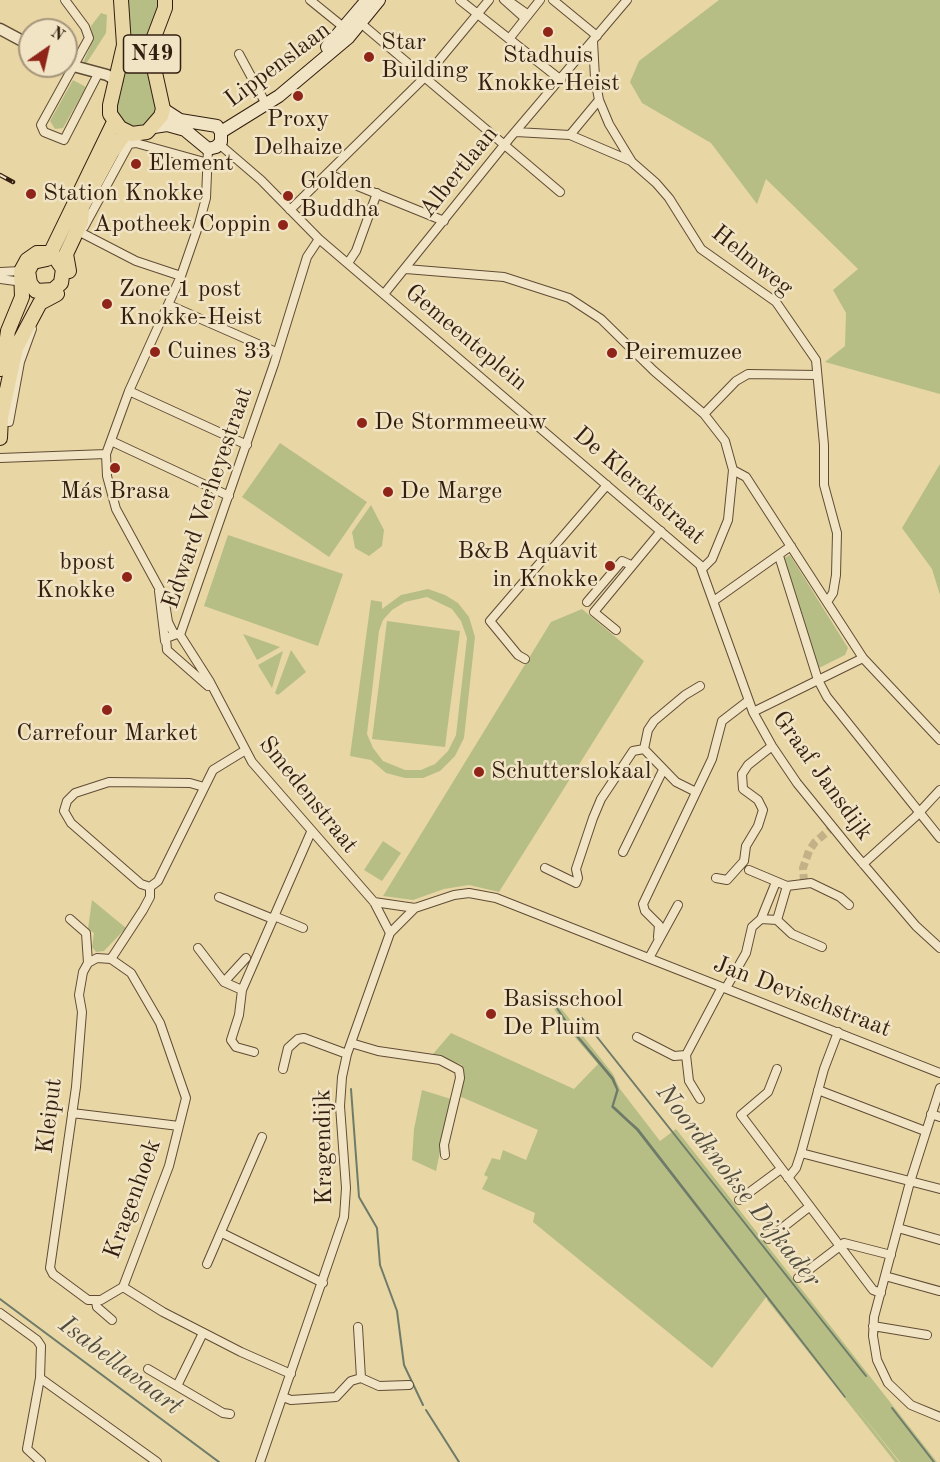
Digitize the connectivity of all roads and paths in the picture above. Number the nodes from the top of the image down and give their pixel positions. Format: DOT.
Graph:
graph roads {
  1 [pos="65,0"];
  2 [pos="121,0"];
  3 [pos="165,0"];
  4 [pos="310,0"];
  5 [pos="367,0"];
  6 [pos="379,0"];
  7 [pos="460,0"];
  8 [pos="489,0"];
  9 [pos="504,0"];
  10 [pos="509,0"];
  11 [pos="540,0"];
  12 [pos="553,0"];
  13 [pos="627,0"];
  14 [pos="477,14"];
  15 [pos="357,20"];
  16 [pos="1,31"];
  17 [pos="348,31"];
  18 [pos="595,38"];
  19 [pos="18,39"];
  20 [pos="509,39"];
  21 [pos="78,54"];
  22 [pos="239,54"];
  23 [pos="78,67"];
  24 [pos="110,75"];
  25 [pos="426,76"];
  26 [pos="64,78"];
  27 [pos="561,80"];
  28 [pos="600,100"];
  29 [pos="264,102"];
  30 [pos="163,109"];
  31 [pos="114,122"];
  32 [pos="203,126"];
  33 [pos="154,127"];
  34 [pos="126,132"];
  35 [pos="516,132"];
  36 [pos="570,135"];
  37 [pos="197,138"];
  38 [pos="216,138"];
  39 [pos="505,144"];
  40 [pos="632,162"];
  41 [pos="208,163"];
  42 [pos="329,172"];
  43 [pos="560,192"];
  44 [pos="377,193"];
  45 [pos="77,209"];
  46 [pos="290,210"];
  47 [pos="444,220"];
  48 [pos="79,231"];
  49 [pos="319,239"];
  50 [pos="54,255"];
  51 [pos="414,259"];
  52 [pos="348,263"];
  53 [pos="406,269"];
  54 [pos="0,272"];
  55 [pos="181,276"];
  56 [pos="0,279"];
  57 [pos="29,283"];
  58 [pos="384,294"];
  59 [pos="169,305"];
  60 [pos="32,318"];
  61 [pos="10,351"];
  62 [pos="276,352"];
  63 [pos="0,369"];
  64 [pos="817,375"];
  65 [pos="129,391"];
  66 [pos="522,411"];
  67 [pos="704,414"];
  68 [pos="1,422"];
  69 [pos="0,438"];
  70 [pos="111,441"];
  71 [pos="247,445"];
  72 [pos="106,454"];
  73 [pos="0,458"];
  74 [pos="733,470"];
  75 [pos="608,484"];
  76 [pos="229,496"];
  77 [pos="661,531"];
  78 [pos="791,546"];
  79 [pos="778,556"];
  80 [pos="631,565"];
  81 [pos="703,568"];
  82 [pos="159,591"];
  83 [pos="715,600"];
  84 [pos="588,602"];
  85 [pos="827,602"];
  86 [pos="616,630"];
  87 [pos="177,635"];
  88 [pos="165,640"];
  89 [pos="185,646"];
  90 [pos="174,654"];
  91 [pos="863,658"];
  92 [pos="525,659"];
  93 [pos="818,680"];
  94 [pos="700,686"];
  95 [pos="211,689"];
  96 [pos="748,701"];
  97 [pos="753,712"];
  98 [pos="940,740"];
  99 [pos="772,746"];
  100 [pos="644,749"];
  101 [pos="244,751"];
  102 [pos="663,770"];
  103 [pos="204,787"];
  104 [pos="940,790"];
  105 [pos="696,792"];
  106 [pos="919,813"];
  107 [pos="311,832"];
  108 [pos="940,838"];
  109 [pos="623,852"];
  110 [pos="744,861"];
  111 [pos="863,864"];
  112 [pos="545,868"];
  113 [pos="749,870"];
  114 [pos="737,872"];
  115 [pos="716,878"];
  116 [pos="776,882"];
  117 [pos="787,886"];
  118 [pos="150,887"];
  119 [pos="219,897"];
  120 [pos="374,902"];
  121 [pos="678,905"];
  122 [pos="849,905"];
  123 [pos="415,908"];
  124 [pos="274,918"];
  125 [pos="70,919"];
  126 [pos="761,919"];
  127 [pos="777,920"];
  128 [pos="303,928"];
  129 [pos="390,933"];
  130 [pos="658,937"];
  131 [pos="822,947"];
  132 [pos="198,948"];
  133 [pos="940,948"];
  134 [pos="246,958"];
  135 [pos="649,958"];
  136 [pos="111,959"];
  137 [pos="88,963"];
  138 [pos="224,982"];
  139 [pos="724,987"];
  140 [pos="243,990"];
  141 [pos="838,1032"];
  142 [pos="637,1037"];
  143 [pos="351,1042"];
  144 [pos="254,1052"];
  145 [pos="347,1054"];
  146 [pos="686,1055"];
  147 [pos="283,1069"];
  148 [pos="777,1069"];
  149 [pos="940,1073"];
  150 [pos="940,1088"];
  151 [pos="818,1090"];
  152 [pos="700,1099"];
  153 [pos="72,1113"];
  154 [pos="931,1114"];
  155 [pos="940,1118"];
  156 [pos="179,1126"];
  157 [pos="925,1131"];
  158 [pos="262,1137"];
  159 [pos="801,1153"];
  160 [pos="445,1155"];
  161 [pos="781,1169"];
  162 [pos="788,1178"];
  163 [pos="910,1182"];
  164 [pos="940,1189"];
  165 [pos="739,1200"];
  166 [pos="809,1207"];
  167 [pos="898,1228"];
  168 [pos="222,1233"];
  169 [pos="768,1239"];
  170 [pos="940,1240"];
  171 [pos="839,1246"];
  172 [pos="891,1255"];
  173 [pos="207,1264"];
  174 [pos="885,1276"];
  175 [pos="798,1278"];
  176 [pos="322,1282"];
  177 [pos="123,1287"];
  178 [pos="939,1291"];
  179 [pos="880,1293"];
  180 [pos="96,1302"];
  181 [pos="0,1313"];
  182 [pos="112,1320"];
  183 [pos="873,1326"];
  184 [pos="358,1327"];
  185 [pos="203,1333"];
  186 [pos="927,1335"];
  187 [pos="148,1370"];
  188 [pos="291,1374"];
  189 [pos="40,1378"];
  190 [pos="361,1378"];
  191 [pos="409,1385"];
  192 [pos="177,1386"];
  193 [pos="283,1397"];
  194 [pos="230,1414"];
  195 [pos="940,1417"];
  196 [pos="41,1462"];
  197 [pos="153,1462"];
  198 [pos="260,1462"];
  1 -- 21 [label="street"];
  2 -- 24 [label="main road, N49"];
  3 -- 30 [label="main road, N49"];
  4 -- 17 [label="street"];
  5 -- 15 [label="main road, Lippenslaan"];
  6 -- 15 [label="main road, Lippenslaan"];
  7 -- 14 [label="street"];
  8 -- 14 [label="street"];
  9 -- 10 [label="street"];
  11 -- 20 [label="street"];
  12 -- 18 [label="street"];
  13 -- 18 [label="street, Albertlaan"];
  14 -- 20 [label="street"];
  14 -- 25 [label="street"];
  15 -- 17 [label="main road, Lippenslaan"];
  15 -- 25 [label="street"];
  16 -- 19 [label="street"];
  17 -- 29 [label="main road, Lippenslaan"];
  18 -- 27 [label="street, Albertlaan"];
  18 -- 28 [label="street, Helmweg"];
  20 -- 27 [label="street"];
  22 -- 29 [label="street"];
  23 -- 24 [label="street"];
  24 -- 26 [label="street"];
  24 -- 31 [label="main road, N49"];
  25 -- 39 [label="street"];
  25 -- 42 [label="street"];
  27 -- 35 [label="street, Albertlaan"];
  28 -- 36 [label="street"];
  28 -- 40 [label="street, Helmweg"];
  29 -- 38 [label="main road, Lippenslaan"];
  30 -- 32 [label="main road, N49"];
  30 -- 33 [label="main road, N49"];
  31 -- 34 [label="main road"];
  31 -- 45 [label="main road, N49"];
  32 -- 37 [label="main road"];
  32 -- 38 [label="main road"];
  33 -- 34 [label="main road"];
  33 -- 37 [label="main road"];
  34 -- 45 [label="main road, N49"];
  35 -- 36 [label="street"];
  35 -- 39 [label="street, Albertlaan"];
  36 -- 40 [label="street"];
  37 -- 38 [label="main road"];
  38 -- 41 [label="street"];
  38 -- 46 [label="street, Gemeenteplein"];
  39 -- 43 [label="street"];
  39 -- 47 [label="street, Albertlaan"];
  40 -- 64 [label="street, Helmweg"];
  41 -- 48 [label="street"];
  41 -- 55 [label="street"];
  42 -- 44 [label="street"];
  42 -- 46 [label="street"];
  44 -- 47 [label="street"];
  44 -- 52 [label="street"];
  45 -- 48 [label="main road, N49"];
  45 -- 50 [label="main road, N49"];
  46 -- 49 [label="street, Gemeenteplein"];
  47 -- 51 [label="street, Albertlaan"];
  48 -- 50 [label="main road, N49"];
  48 -- 55 [label="street"];
  49 -- 52 [label="street, Gemeenteplein"];
  49 -- 62 [label="street, Edward Verheyestraat"];
  50 -- 57 [label="main road, N49"];
  50 -- 57 [label="main road, N49"];
  50 -- 60 [label="main road, N49"];
  51 -- 53 [label="street, Gemeenteplein"];
  52 -- 58 [label="street, Gemeenteplein"];
  53 -- 58 [label="street, Gemeenteplein"];
  53 -- 67 [label="street"];
  54 -- 57 [label="street"];
  55 -- 59 [label="street"];
  56 -- 57 [label="street"];
  57 -- 61 [label="main road, N49"];
  58 -- 66 [label="street, Gemeenteplein"];
  59 -- 62 [label="street"];
  59 -- 65 [label="street"];
  60 -- 61 [label="main road, N49"];
  60 -- 68 [label="street"];
  61 -- 63 [label="main road, N49"];
  61 -- 68 [label="main road, N49"];
  62 -- 71 [label="street, Edward Verheyestraat"];
  64 -- 67 [label="street"];
  64 -- 85 [label="street, Helmweg"];
  65 -- 70 [label="street"];
  65 -- 71 [label="street"];
  66 -- 75 [label="street, De Klerckstraat"];
  67 -- 74 [label="street"];
  68 -- 69 [label="main road, N49"];
  70 -- 72 [label="street"];
  70 -- 76 [label="street"];
  71 -- 76 [label="street, Edward Verheyestraat"];
  72 -- 73 [label="street"];
  72 -- 82 [label="street"];
  74 -- 78 [label="street"];
  74 -- 81 [label="street"];
  75 -- 77 [label="street, De Klerckstraat"];
  75 -- 92 [label="street"];
  76 -- 87 [label="street, Edward Verheyestraat"];
  77 -- 80 [label="street"];
  77 -- 81 [label="street, De Klerckstraat"];
  78 -- 79 [label="street"];
  78 -- 85 [label="street"];
  79 -- 83 [label="street"];
  79 -- 93 [label="street"];
  80 -- 84 [label="street"];
  80 -- 86 [label="street"];
  81 -- 83 [label="street, Graaf Jansdijk"];
  82 -- 87 [label="street"];
  82 -- 88 [label="street"];
  83 -- 96 [label="street, Graaf Jansdijk"];
  85 -- 91 [label="street"];
  87 -- 88 [label="street"];
  87 -- 89 [label="street"];
  88 -- 90 [label="street"];
  89 -- 90 [label="street"];
  89 -- 95 [label="street, Smedenstraat"];
  90 -- 95 [label="street, Smedenstraat"];
  91 -- 93 [label="street"];
  91 -- 98 [label="street"];
  93 -- 97 [label="street"];
  93 -- 106 [label="street"];
  94 -- 100 [label="street"];
  95 -- 101 [label="street, Smedenstraat"];
  96 -- 97 [label="street, Graaf Jansdijk"];
  96 -- 105 [label="street"];
  97 -- 99 [label="street, Graaf Jansdijk"];
  99 -- 110 [label="street"];
  99 -- 111 [label="street, Graaf Jansdijk"];
  100 -- 102 [label="street"];
  100 -- 112 [label="street"];
  101 -- 103 [label="street"];
  101 -- 107 [label="street, Smedenstraat"];
  102 -- 105 [label="street"];
  102 -- 109 [label="street"];
  103 -- 118 [label="street"];
  103 -- 118 [label="street"];
  104 -- 106 [label="street"];
  105 -- 130 [label="street"];
  106 -- 108 [label="street"];
  106 -- 111 [label="street"];
  107 -- 120 [label="street, Smedenstraat"];
  107 -- 124 [label="street"];
  110 -- 113 [label="street"];
  110 -- 114 [label="street"];
  111 -- 133 [label="street, Graaf Jansdijk"];
  113 -- 114 [label="street"];
  113 -- 116 [label="street"];
  114 -- 115 [label="street"];
  116 -- 117 [label="street"];
  116 -- 126 [label="street"];
  117 -- 122 [label="street"];
  117 -- 127 [label="street"];
  118 -- 136 [label="street"];
  119 -- 124 [label="street"];
  120 -- 123 [label="street, Jan Devischstraat"];
  120 -- 129 [label="street, Smedenstraat"];
  121 -- 130 [label="street"];
  123 -- 129 [label="street, Kragendijk"];
  123 -- 135 [label="street, Jan Devischstraat"];
  124 -- 128 [label="street"];
  124 -- 140 [label="street"];
  125 -- 137 [label="street, Kleiput"];
  126 -- 127 [label="street"];
  126 -- 139 [label="street"];
  127 -- 131 [label="street"];
  129 -- 143 [label="street, Kragendijk"];
  130 -- 135 [label="street"];
  132 -- 138 [label="street"];
  134 -- 138 [label="street"];
  135 -- 139 [label="street, Jan Devischstraat"];
  136 -- 137 [label="street"];
  136 -- 156 [label="street, Kragenhoek"];
  137 -- 153 [label="street, Kleiput"];
  138 -- 140 [label="street"];
  139 -- 141 [label="street, Jan Devischstraat"];
  139 -- 146 [label="street"];
  140 -- 144 [label="street"];
  141 -- 149 [label="street, Jan Devischstraat"];
  141 -- 151 [label="street"];
  142 -- 146 [label="street"];
  143 -- 145 [label="street, Kragendijk"];
  143 -- 160 [label="street"];
  145 -- 147 [label="street"];
  145 -- 176 [label="street, Kragendijk"];
  146 -- 152 [label="street"];
  148 -- 161 [label="street"];
  150 -- 154 [label="street"];
  151 -- 157 [label="street"];
  151 -- 159 [label="street"];
  153 -- 156 [label="street"];
  153 -- 180 [label="street, Kleiput"];
  154 -- 155 [label="street"];
  154 -- 157 [label="street"];
  156 -- 177 [label="street, Kragenhoek"];
  157 -- 163 [label="street"];
  158 -- 168 [label="street"];
  159 -- 162 [label="street"];
  159 -- 163 [label="street"];
  161 -- 162 [label="street"];
  161 -- 165 [label="street"];
  162 -- 166 [label="street"];
  163 -- 164 [label="street"];
  163 -- 167 [label="street"];
  166 -- 169 [label="street"];
  166 -- 171 [label="street"];
  167 -- 170 [label="street"];
  167 -- 172 [label="street"];
  168 -- 173 [label="street"];
  168 -- 176 [label="street"];
  171 -- 172 [label="street"];
  171 -- 175 [label="street"];
  171 -- 179 [label="street"];
  172 -- 174 [label="street"];
  174 -- 178 [label="street"];
  174 -- 179 [label="street"];
  176 -- 188 [label="street, Kragendijk"];
  177 -- 180 [label="street"];
  177 -- 185 [label="street, Kragenhoek"];
  179 -- 183 [label="street"];
  180 -- 182 [label="street, Kleiput"];
  181 -- 189 [label="street"];
  183 -- 186 [label="street"];
  183 -- 195 [label="street"];
  184 -- 190 [label="street"];
  185 -- 188 [label="street, Kragenhoek"];
  185 -- 192 [label="street"];
  187 -- 192 [label="street"];
  188 -- 193 [label="street, Kragendijk"];
  189 -- 196 [label="street"];
  189 -- 197 [label="street"];
  190 -- 191 [label="street"];
  190 -- 193 [label="street"];
  192 -- 194 [label="street"];
  193 -- 198 [label="street, Kragendijk"];
}
